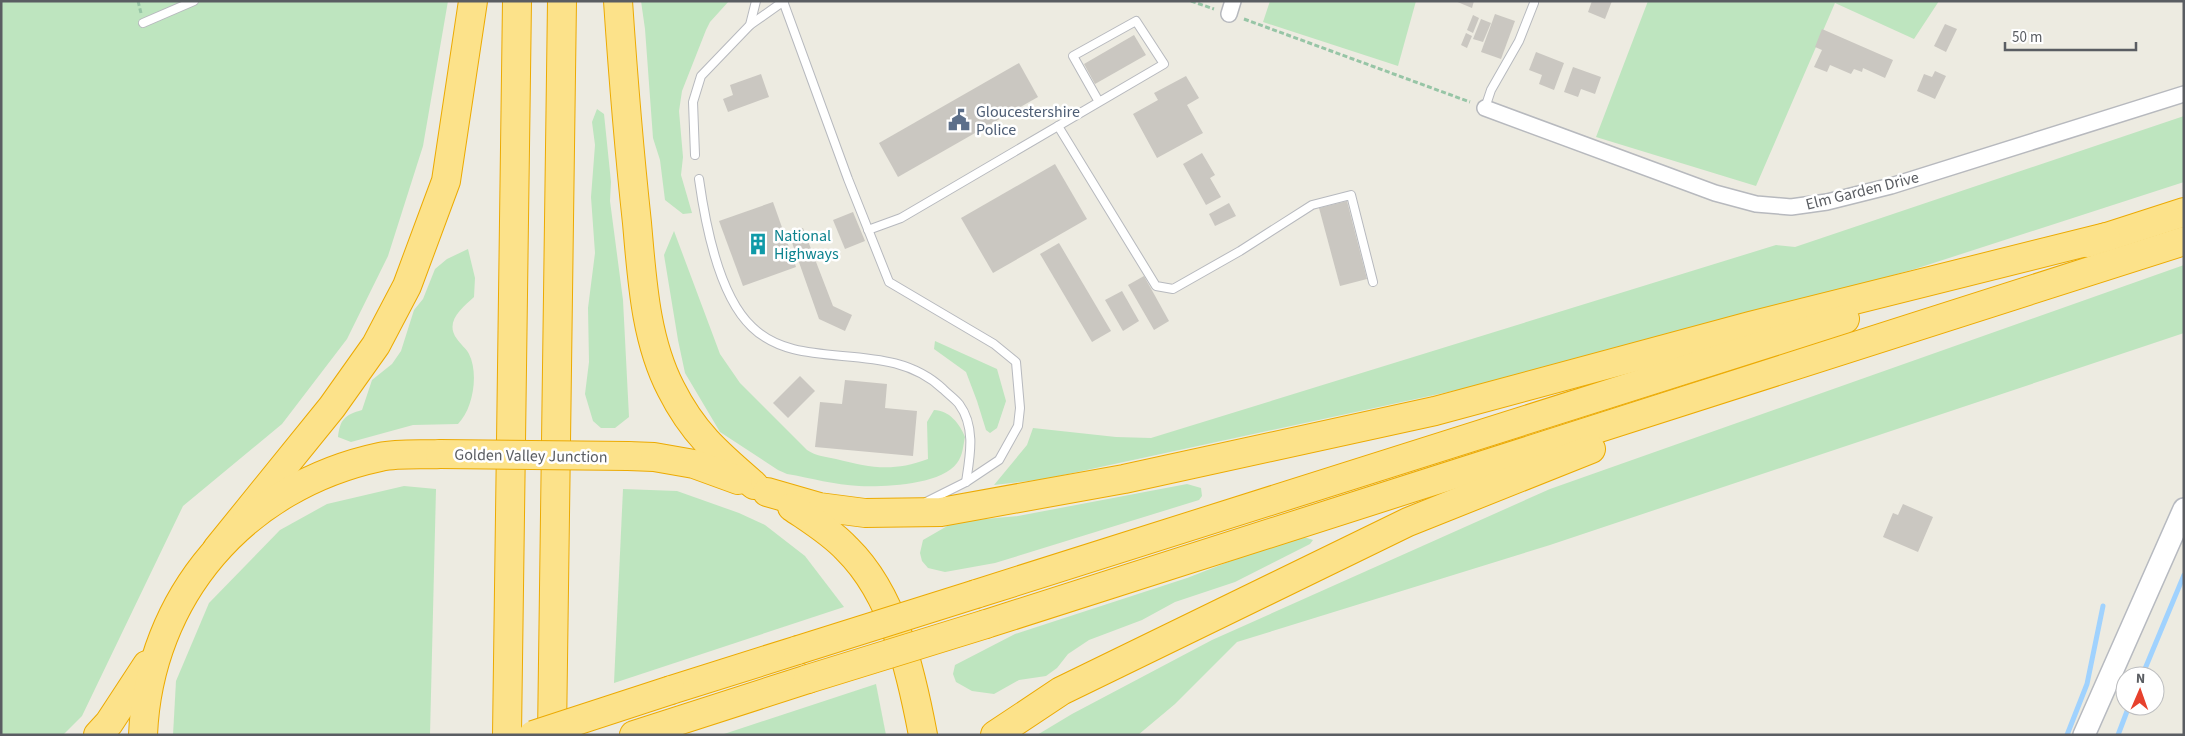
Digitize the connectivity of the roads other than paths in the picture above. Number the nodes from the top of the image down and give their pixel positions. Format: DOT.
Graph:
graph roads {
  1 [pos="194,1"];
  2 [pos="473,1"];
  3 [pos="517,1"];
  4 [pos="562,1"];
  5 [pos="618,1"];
  6 [pos="624,1"];
  7 [pos="756,1"];
  8 [pos="784,2"];
  9 [pos="1534,3"];
  10 [pos="143,23"];
  11 [pos="750,25"];
  12 [pos="620,28"];
  13 [pos="2184,94"];
  14 [pos="1099,102"];
  15 [pos="1485,108"];
  16 [pos="1058,126"];
  17 [pos="695,155"];
  18 [pos="699,179"];
  19 [pos="2184,212"];
  20 [pos="868,230"];
  21 [pos="2106,237"];
  22 [pos="2184,242"];
  23 [pos="1373,282"];
  24 [pos="1820,358"];
  25 [pos="966,482"];
  26 [pos="761,489"];
  27 [pos="2184,509"];
  28 [pos="865,513"];
  29 [pos="217,549"];
  30 [pos="159,647"];
  31 [pos="98,735"];
  32 [pos="143,735"];
  33 [pos="507,735"];
  34 [pos="533,735"];
  35 [pos="552,735"];
  36 [pos="634,735"];
  37 [pos="923,735"];
  38 [pos="995,735"];
  39 [pos="2084,735"];
  1 -- 10 [label="lane"];
  2 -- 29 [label="highway"];
  3 -- 33 [label="highway"];
  4 -- 35 [label="highway"];
  5 -- 12 [label="highway"];
  6 -- 12 [label="lane"];
  7 -- 11 [label="lane"];
  8 -- 11 [label="lane"];
  8 -- 20 [label="lane"];
  9 -- 15 [label="lane"];
  11 -- 17 [label="lane"];
  12 -- 26 [label="highway"];
  13 -- 15 [label="street, Elm Garden Drive"];
  14 -- 14 [label="lane"];
  14 -- 16 [label="lane"];
  16 -- 20 [label="lane"];
  16 -- 23 [label="lane"];
  18 -- 25 [label="lane"];
  19 -- 21 [label="highway"];
  20 -- 25 [label="lane"];
  21 -- 28 [label="highway"];
  21 -- 34 [label="highway, bridge"];
  22 -- 24 [label="highway"];
  24 -- 36 [label="highway, bridge"];
  24 -- 38 [label="highway"];
  25 -- 28 [label="lane"];
  26 -- 28 [label="highway"];
  26 -- 29 [label="highway, Golden Valley Junction, bridge"];
  26 -- 37 [label="highway, Golden Valley Junction"];
  27 -- 39 [label="street"];
  29 -- 30 [label="highway, Golden Valley Junction"];
  30 -- 31 [label="highway"];
  30 -- 32 [label="highway, Golden Valley Junction"];
}
